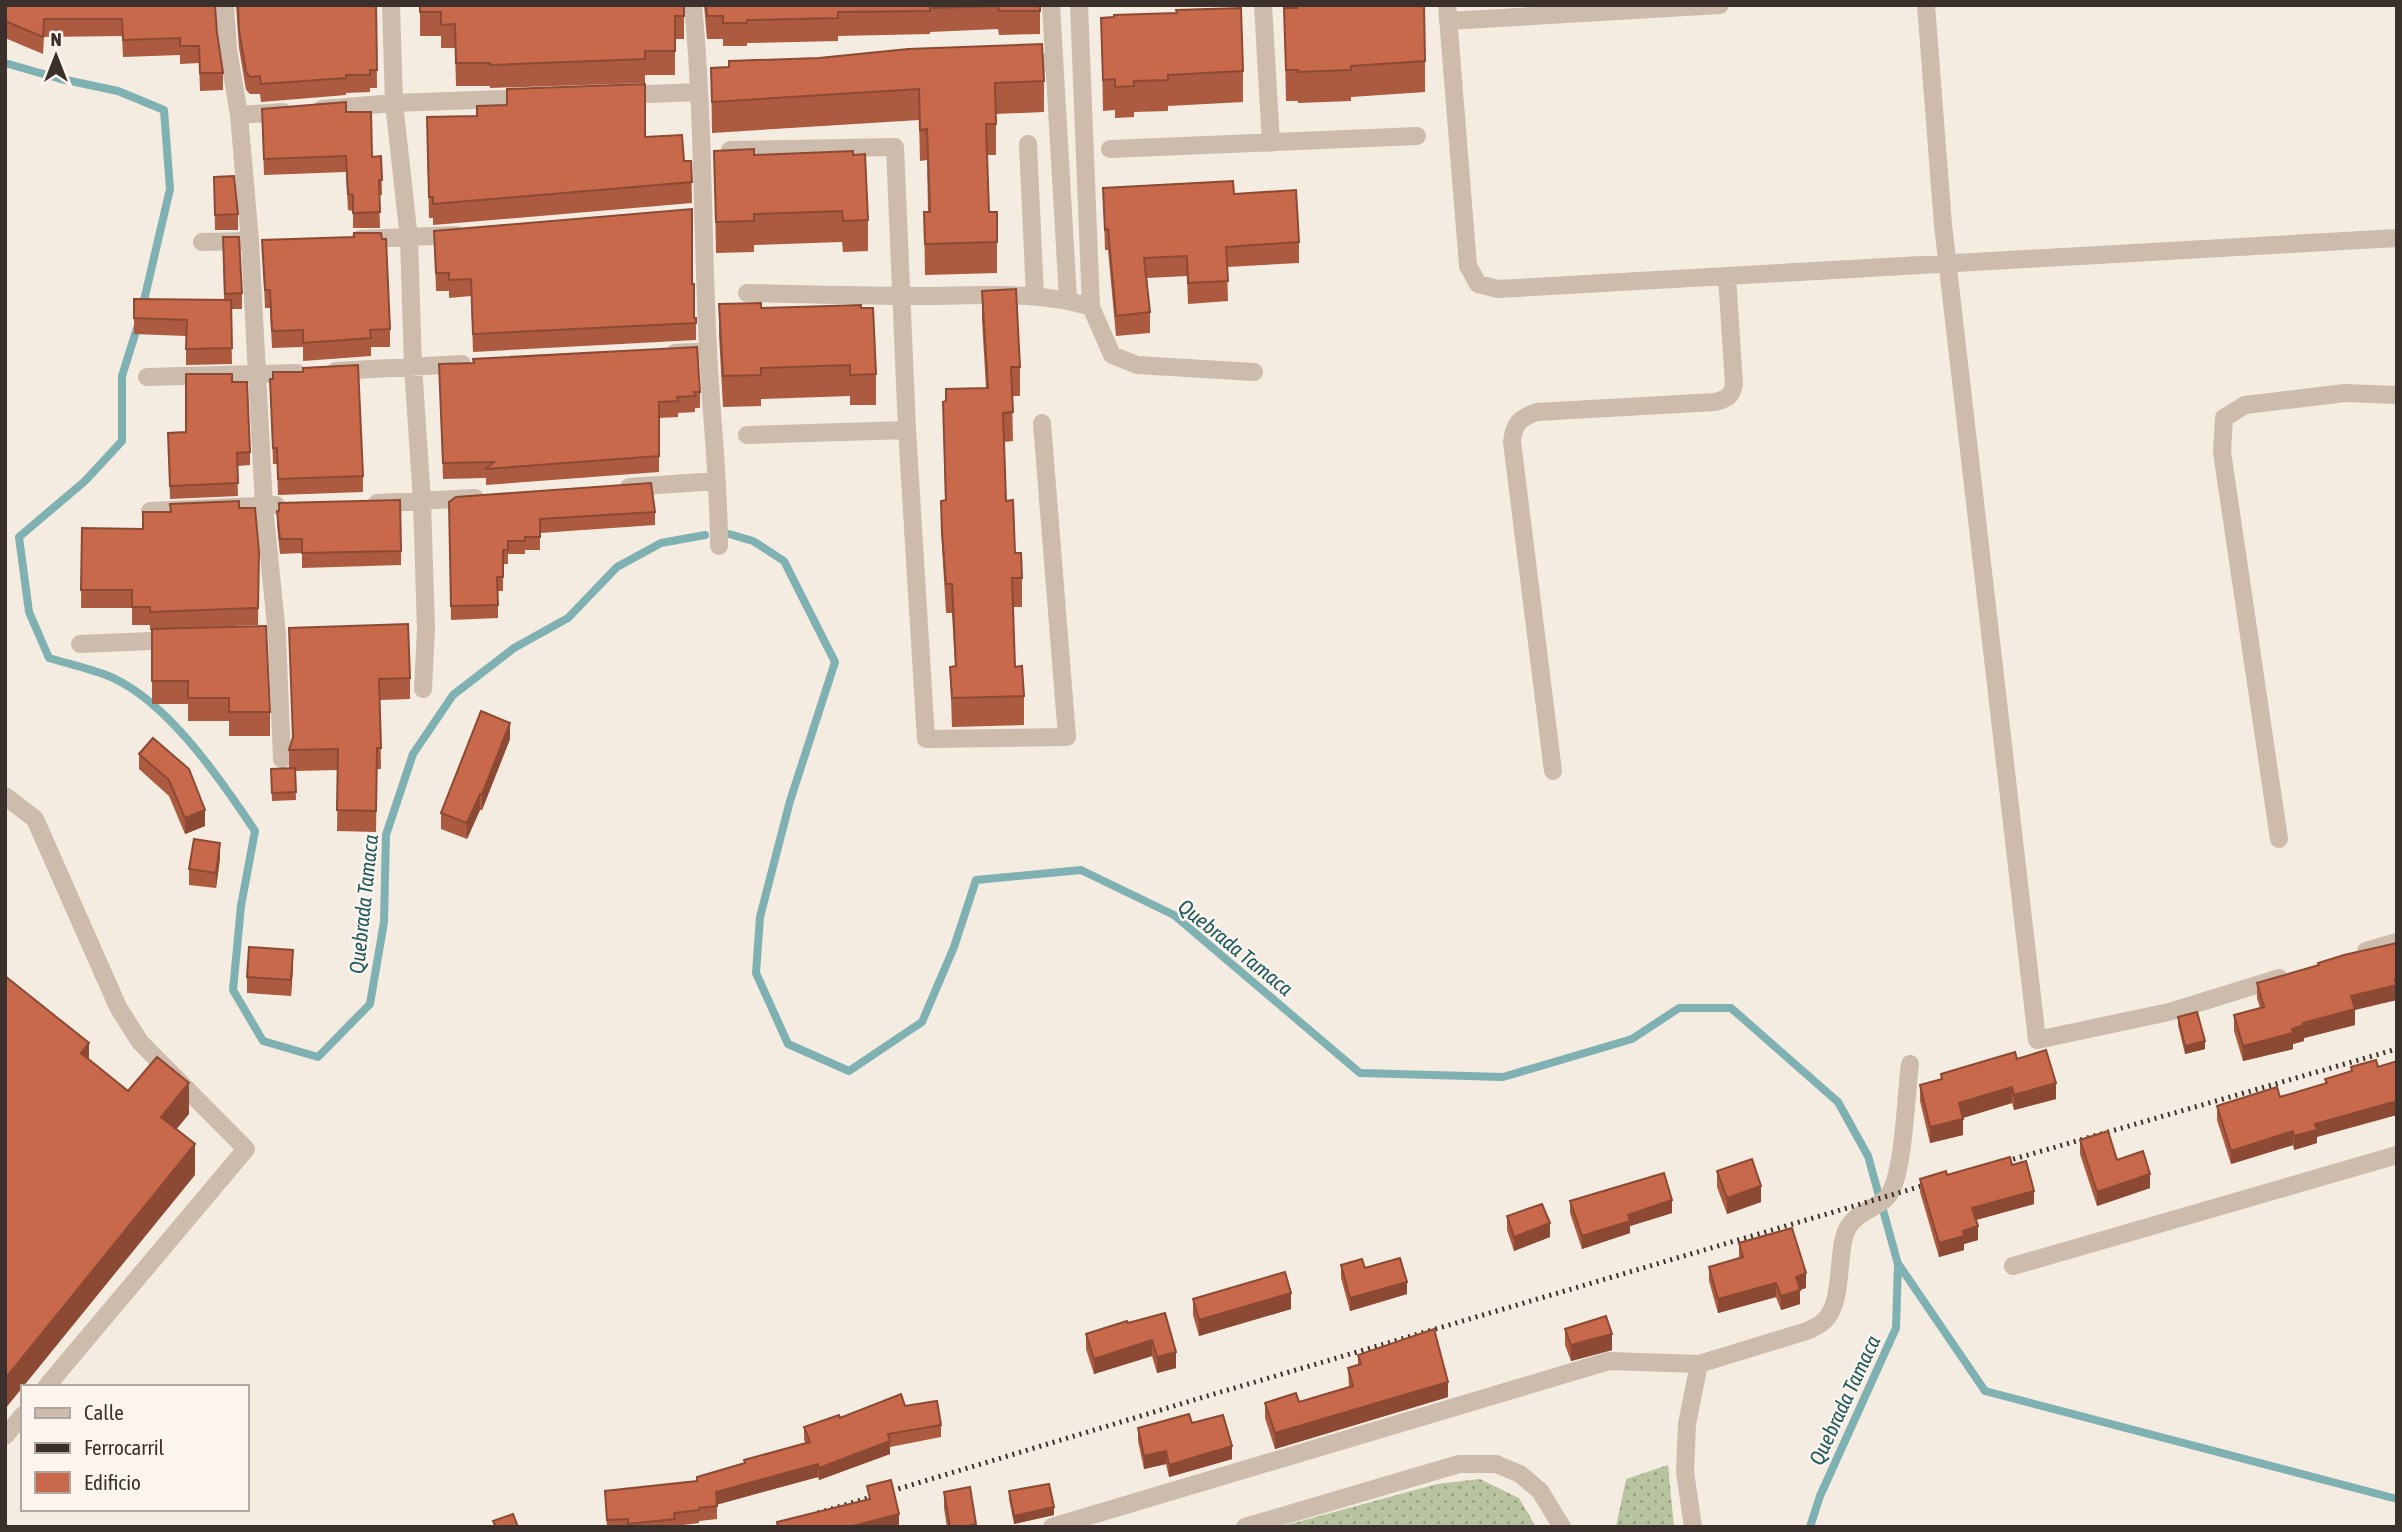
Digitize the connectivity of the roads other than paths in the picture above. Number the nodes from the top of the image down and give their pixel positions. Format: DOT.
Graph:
graph roads {
  1 [pos="225,5"];
  2 [pos="391,5"];
  3 [pos="693,5"];
  4 [pos="1051,5"];
  5 [pos="1079,5"];
  6 [pos="1263,5"];
  7 [pos="1720,5"];
  8 [pos="1926,5"];
  9 [pos="1448,13"];
  10 [pos="999,64"];
  11 [pos="1054,64"];
  12 [pos="699,92"];
  13 [pos="602,96"];
  14 [pos="547,98"];
  15 [pos="394,103"];
  16 [pos="239,116"];
  17 [pos="1416,136"];
  18 [pos="1271,143"];
  19 [pos="1028,144"];
  20 [pos="1110,149"];
  21 [pos="723,150"];
  22 [pos="479,233"];
  23 [pos="2397,238"];
  24 [pos="410,239"];
  25 [pos="343,240"];
  26 [pos="257,241"];
  27 [pos="202,242"];
  28 [pos="1948,264"];
  29 [pos="1727,277"];
  30 [pos="747,293"];
  31 [pos="901,296"];
  32 [pos="1035,296"];
  33 [pos="1068,299"];
  34 [pos="1091,307"];
  35 [pos="708,351"];
  36 [pos="654,354"];
  37 [pos="480,363"];
  38 [pos="413,366"];
  39 [pos="1254,372"];
  40 [pos="256,375"];
  41 [pos="147,377"];
  42 [pos="2397,395"];
  43 [pos="1042,423"];
  44 [pos="907,430"];
  45 [pos="747,435"];
  46 [pos="717,481"];
  47 [pos="610,488"];
  48 [pos="489,497"];
  49 [pos="422,501"];
  50 [pos="356,503"];
  51 [pos="290,505"];
  52 [pos="264,506"];
  53 [pos="150,511"];
  54 [pos="719,546"];
  55 [pos="185,639"];
  56 [pos="80,643"];
  57 [pos="424,689"];
  58 [pos="282,759"];
  59 [pos="1553,771"];
  60 [pos="5,796"];
  61 [pos="2278,839"];
  62 [pos="2397,942"];
  63 [pos="2346,957"];
  64 [pos="2295,973"];
  65 [pos="1910,1064"];
  66 [pos="2397,1154"];
  67 [pos="2012,1266"];
  68 [pos="1699,1364"];
  69 [pos="48,1385"];
  70 [pos="21,1417"];
  71 [pos="5,1436"];
  72 [pos="1052,1527"];
  73 [pos="1245,1527"];
  74 [pos="1562,1527"];
  75 [pos="1693,1527"];
  1 -- 16 [label="street"];
  2 -- 15 [label="street"];
  3 -- 12 [label="street"];
  4 -- 11 [label="street"];
  5 -- 34 [label="street"];
  6 -- 18 [label="street"];
  7 -- 9 [label="street"];
  8 -- 28 [label="street"];
  9 -- 29 [label="street"];
  10 -- 11 [label="street"];
  11 -- 33 [label="street"];
  12 -- 13 [label="street"];
  12 -- 35 [label="street"];
  14 -- 15 [label="street"];
  15 -- 16 [label="street"];
  15 -- 24 [label="street"];
  16 -- 26 [label="street"];
  17 -- 18 [label="street"];
  18 -- 20 [label="street"];
  19 -- 32 [label="street"];
  21 -- 31 [label="street"];
  22 -- 24 [label="street"];
  23 -- 28 [label="street"];
  24 -- 25 [label="street"];
  24 -- 38 [label="street"];
  26 -- 27 [label="street"];
  26 -- 40 [label="street"];
  28 -- 29 [label="street"];
  28 -- 64 [label="street"];
  29 -- 59 [label="street"];
  30 -- 31 [label="street"];
  31 -- 32 [label="street"];
  31 -- 44 [label="street"];
  32 -- 33 [label="street"];
  33 -- 34 [label="street"];
  34 -- 39 [label="street"];
  35 -- 36 [label="street"];
  35 -- 46 [label="street"];
  37 -- 38 [label="street"];
  38 -- 40 [label="street"];
  38 -- 49 [label="street"];
  40 -- 41 [label="street"];
  40 -- 52 [label="street"];
  42 -- 61 [label="street"];
  43 -- 44 [label="street"];
  44 -- 45 [label="street"];
  46 -- 47 [label="street"];
  46 -- 54 [label="street"];
  48 -- 49 [label="street"];
  49 -- 50 [label="street"];
  49 -- 57 [label="street"];
  51 -- 52 [label="street"];
  52 -- 53 [label="street"];
  52 -- 58 [label="street"];
  55 -- 56 [label="street"];
  60 -- 69 [label="street"];
  62 -- 63 [label="street"];
  65 -- 68 [label="street"];
  66 -- 67 [label="street"];
  68 -- 72 [label="street"];
  68 -- 75 [label="street"];
  70 -- 71 [label="street"];
  73 -- 74 [label="street"];
}
